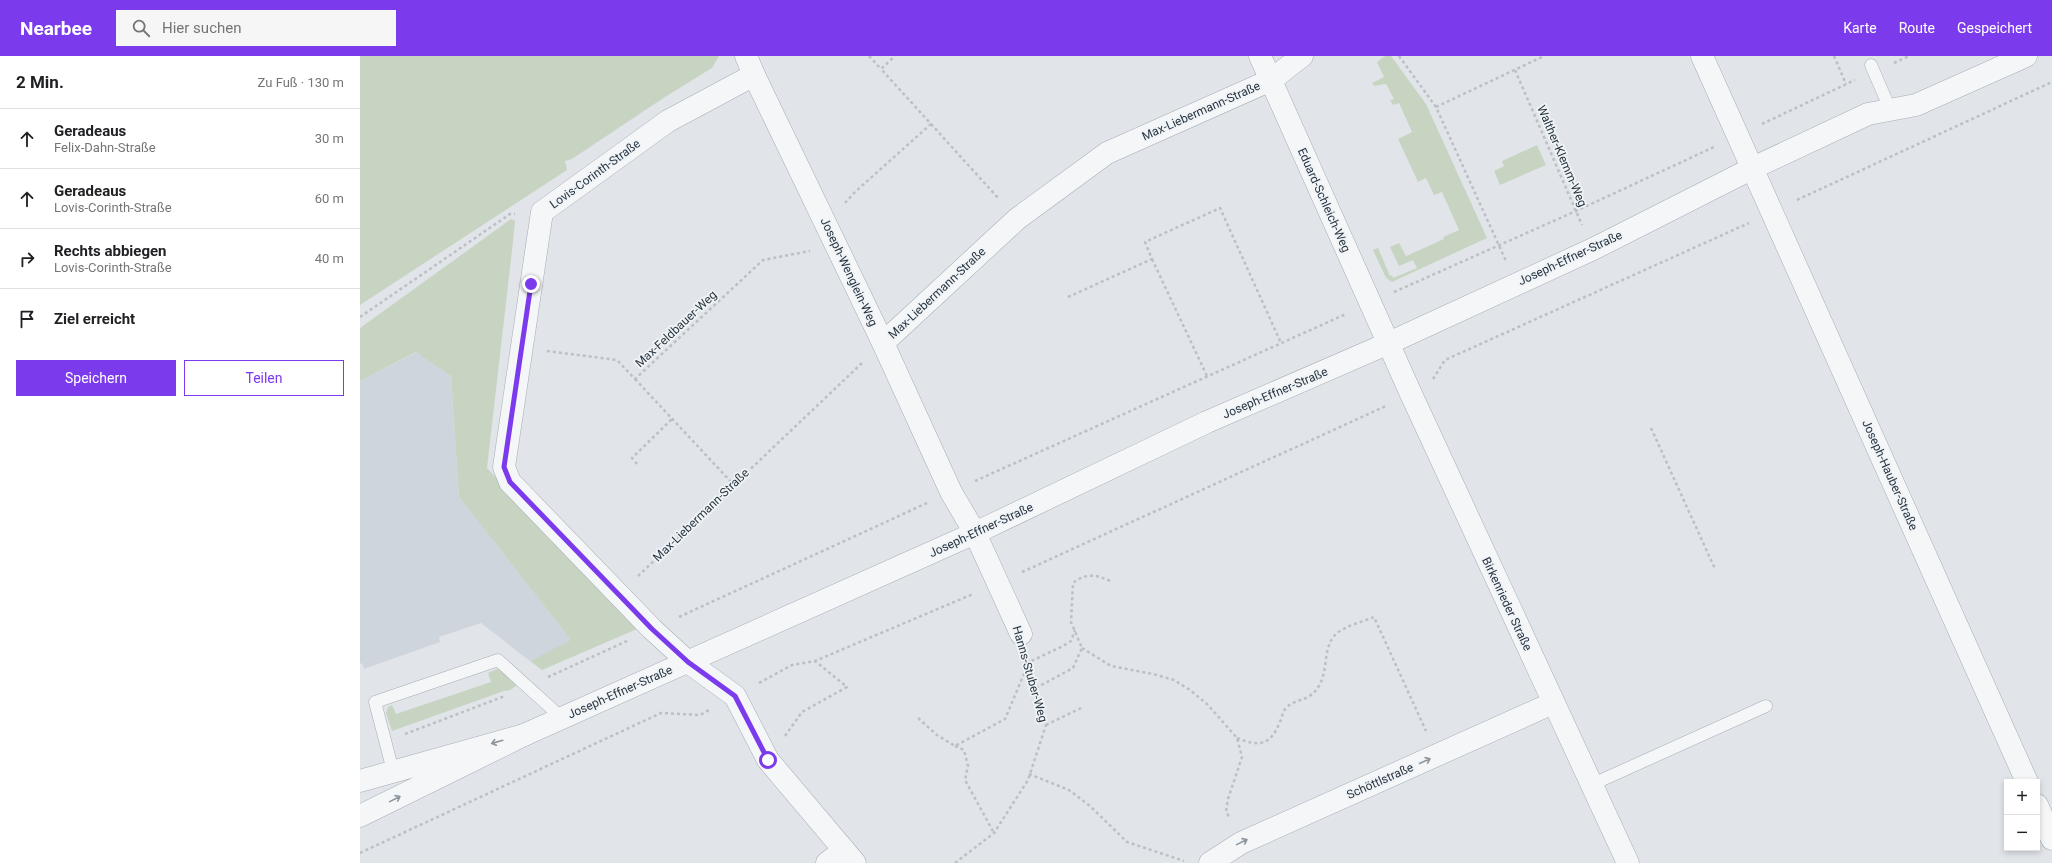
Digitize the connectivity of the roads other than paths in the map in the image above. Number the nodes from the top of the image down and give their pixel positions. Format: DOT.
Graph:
graph roads {
  1 [pos="1260,56"];
  2 [pos="1302,56"];
  3 [pos="1702,56"];
  4 [pos="2026,56"];
  5 [pos="750,65"];
  6 [pos="1872,68"];
  7 [pos="1271,80"];
  8 [pos="1890,109"];
  9 [pos="1753,168"];
  10 [pos="883,343"];
  11 [pos="1389,343"];
  12 [pos="975,533"];
  13 [pos="1021,634"];
  14 [pos="688,662"];
  15 [pos="1553,703"];
  16 [pos="1766,706"];
  17 [pos="562,718"];
  18 [pos="524,735"];
  19 [pos="393,772"];
  20 [pos="2026,779"];
  21 [pos="360,781"];
  22 [pos="1593,784"];
  23 [pos="2040,812"];
  24 [pos="360,816"];
  25 [pos="2052,839"];
  26 [pos="842,859"];
  27 [pos="1210,863"];
  28 [pos="1628,863"];
  1 -- 7 [label="street, Eduard-Schleich-Weg"];
  2 -- 7 [label="street, Max-Liebermann-Straße"];
  3 -- 9 [label="street, Joseph-Hauber-Straße"];
  4 -- 8 [label="street, Joseph-Effner-Straße"];
  5 -- 10 [label="street, Joseph-Wenglein-Weg"];
  5 -- 14 [label="street, Lovis-Corinth-Straße"];
  6 -- 8 [label="lane"];
  7 -- 10 [label="street, Max-Liebermann-Straße"];
  7 -- 11 [label="street, Eduard-Schleich-Weg"];
  8 -- 9 [label="street, Joseph-Effner-Straße"];
  9 -- 11 [label="street, Joseph-Effner-Straße"];
  9 -- 20 [label="street, Joseph-Hauber-Straße"];
  10 -- 12 [label="street, Joseph-Wenglein-Weg"];
  11 -- 12 [label="street, Joseph-Effner-Straße"];
  11 -- 15 [label="street, Birkenrieder Straße"];
  12 -- 13 [label="street, Hanns-Stuber-Weg"];
  12 -- 14 [label="street, Joseph-Effner-Straße"];
  14 -- 17 [label="street, Joseph-Effner-Straße"];
  14 -- 26 [label="street, Lovis-Corinth-Straße"];
  15 -- 22 [label="street, Birkenrieder Straße"];
  27 -- 15 [label="street, Schöttlstraße, one-way"];
  16 -- 22 [label="lane"];
  17 -- 18 [label="street, Joseph-Effner-Straße"];
  17 -- 19 [label="lane"];
  18 -- 19 [label="street, Joseph-Effner-Straße, one-way"];
  24 -- 18 [label="street, Joseph-Effner-Straße, one-way"];
  19 -- 21 [label="street, Joseph-Effner-Straße"];
  22 -- 28 [label="street, Birkenrieder Straße"];
  23 -- 25 [label="street"];
}
